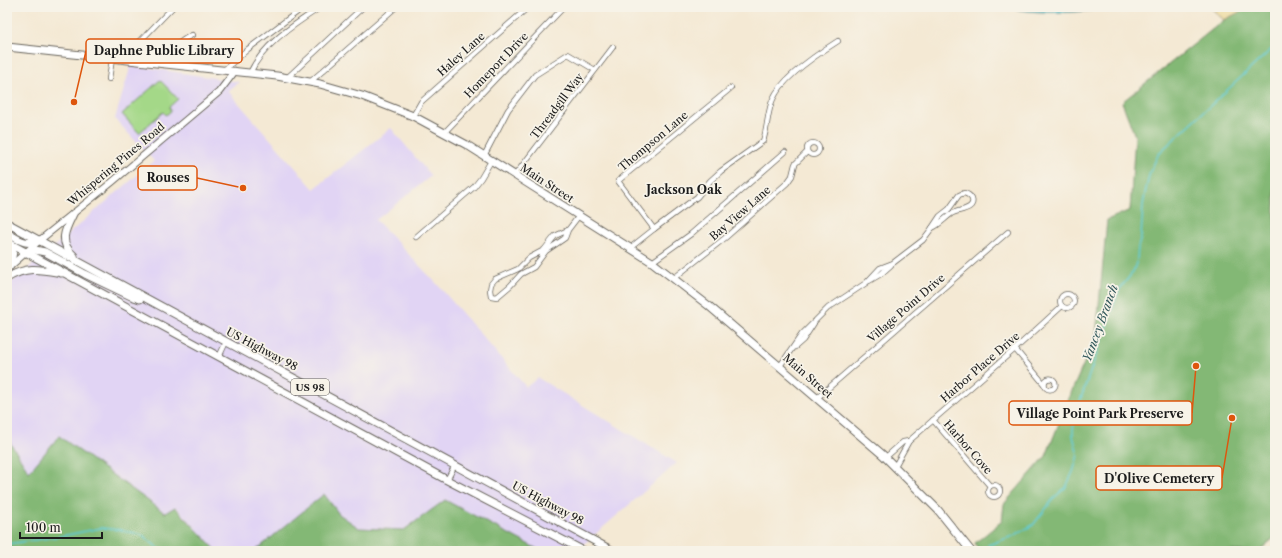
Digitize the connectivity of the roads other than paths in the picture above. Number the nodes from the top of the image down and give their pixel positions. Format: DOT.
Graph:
graph roads {
  1 [pos="173,7"];
  2 [pos="304,7"];
  3 [pos="321,7"];
  4 [pos="364,7"];
  5 [pos="396,7"];
  6 [pos="525,10"];
  7 [pos="561,10"];
  8 [pos="192,35"];
  9 [pos="838,41"];
  10 [pos="7,47"];
  11 [pos="613,47"];
  12 [pos="112,59"];
  13 [pos="122,60"];
  14 [pos="170,64"];
  15 [pos="224,70"];
  16 [pos="595,70"];
  17 [pos="235,72"];
  18 [pos="250,73"];
  19 [pos="287,78"];
  20 [pos="109,79"];
  21 [pos="310,82"];
  22 [pos="731,88"];
  23 [pos="413,116"];
  24 [pos="444,133"];
  25 [pos="784,152"];
  26 [pos="807,152"];
  27 [pos="484,156"];
  28 [pos="491,161"];
  29 [pos="515,175"];
  30 [pos="73,214"];
  31 [pos="578,217"];
  32 [pos="7,223"];
  33 [pos="932,228"];
  34 [pos="654,229"];
  35 [pos="1008,232"];
  36 [pos="7,233"];
  37 [pos="416,237"];
  38 [pos="40,240"];
  39 [pos="9,243"];
  40 [pos="630,248"];
  41 [pos="545,251"];
  42 [pos="26,252"];
  43 [pos="652,262"];
  44 [pos="83,264"];
  45 [pos="9,267"];
  46 [pos="518,269"];
  47 [pos="67,274"];
  48 [pos="521,274"];
  49 [pos="7,278"];
  50 [pos="674,278"];
  51 [pos="156,304"];
  52 [pos="1062,306"];
  53 [pos="226,342"];
  54 [pos="1015,349"];
  55 [pos="219,356"];
  56 [pos="780,366"];
  57 [pos="1044,384"];
  58 [pos="817,398"];
  59 [pos="933,420"];
  60 [pos="909,441"];
  61 [pos="886,457"];
  62 [pos="455,466"];
  63 [pos="895,466"];
  64 [pos="447,480"];
  65 [pos="990,486"];
  66 [pos="564,541"];
  67 [pos="571,551"];
  68 [pos="584,551"];
  69 [pos="613,551"];
  70 [pos="971,551"];
  1 -- 13 [label="street"];
  2 -- 15 [label="street"];
  3 -- 18 [label="street"];
  4 -- 19 [label="street"];
  5 -- 21 [label="street"];
  6 -- 23 [label="street, Haley Lane"];
  7 -- 24 [label="street, Homeport Drive"];
  8 -- 14 [label="street"];
  9 -- 34 [label="street"];
  10 -- 12 [label="main road, Main Street"];
  11 -- 16 [label="street, Threadgill Way"];
  12 -- 13 [label="main road, Main Street"];
  12 -- 20 [label="street"];
  13 -- 14 [label="main road, Main Street"];
  14 -- 15 [label="main road, Main Street"];
  15 -- 17 [label="main road, Main Street"];
  16 -- 27 [label="street"];
  16 -- 29 [label="street, Threadgill Way"];
  17 -- 18 [label="main road, Main Street"];
  17 -- 30 [label="street, Whispering Pines Road"];
  18 -- 19 [label="main road, Main Street"];
  19 -- 21 [label="main road, Main Street"];
  21 -- 23 [label="main road, Main Street"];
  22 -- 34 [label="street, Thompson Lane"];
  23 -- 24 [label="main road, Main Street"];
  24 -- 27 [label="main road, Main Street"];
  25 -- 43 [label="street"];
  26 -- 50 [label="street, Bay View Lane"];
  27 -- 28 [label="main road, Main Street"];
  28 -- 29 [label="main road, Main Street"];
  28 -- 37 [label="street"];
  29 -- 31 [label="main road, Main Street"];
  30 -- 38 [label="street, Whispering Pines Road"];
  30 -- 44 [label="main road"];
  31 -- 40 [label="main road, Main Street"];
  31 -- 41 [label="street"];
  32 -- 38 [label="main road, US Highway 98 / US 98"];
  33 -- 33 [label="street"];
  33 -- 56 [label="street"];
  34 -- 40 [label="street"];
  35 -- 58 [label="street, Village Point Drive"];
  36 -- 38 [label="main road"];
  38 -- 42 [label="street, Whispering Pines Road"];
  38 -- 44 [label="main road, US Highway 98 / US 98"];
  39 -- 42 [label="main road, US 98"];
  39 -- 45 [label="main road"];
  40 -- 43 [label="main road, Main Street"];
  41 -- 46 [label="street"];
  41 -- 48 [label="street"];
  42 -- 45 [label="street, Whispering Pines Road"];
  42 -- 47 [label="main road, US 98"];
  42 -- 51 [label="main road"];
  43 -- 50 [label="main road, Main Street"];
  44 -- 51 [label="main road, US Highway 98 / US 98"];
  46 -- 48 [label="street"];
  46 -- 48 [label="street"];
  47 -- 49 [label="main road"];
  47 -- 55 [label="main road, US 98"];
  50 -- 56 [label="main road, Main Street"];
  51 -- 53 [label="main road, US Highway 98 / US 98"];
  52 -- 54 [label="street, Harbor Place Drive"];
  53 -- 55 [label="street"];
  53 -- 62 [label="main road, US Highway 98 / US 98"];
  54 -- 57 [label="street"];
  54 -- 59 [label="street, Harbor Place Drive"];
  55 -- 64 [label="main road, US 98"];
  56 -- 58 [label="main road, Main Street"];
  58 -- 61 [label="main road, Main Street"];
  59 -- 60 [label="street, Harbor Place Drive"];
  59 -- 65 [label="street, Harbor Cove"];
  60 -- 61 [label="street, Harbor Place Drive"];
  60 -- 63 [label="street, Harbor Place Drive"];
  61 -- 63 [label="main road, Main Street"];
  62 -- 64 [label="street"];
  62 -- 69 [label="main road, US Highway 98 / US 98"];
  63 -- 70 [label="main road, Main Street"];
  64 -- 66 [label="main road, US 98"];
  66 -- 67 [label="main road"];
  66 -- 68 [label="main road, US 98"];
}
